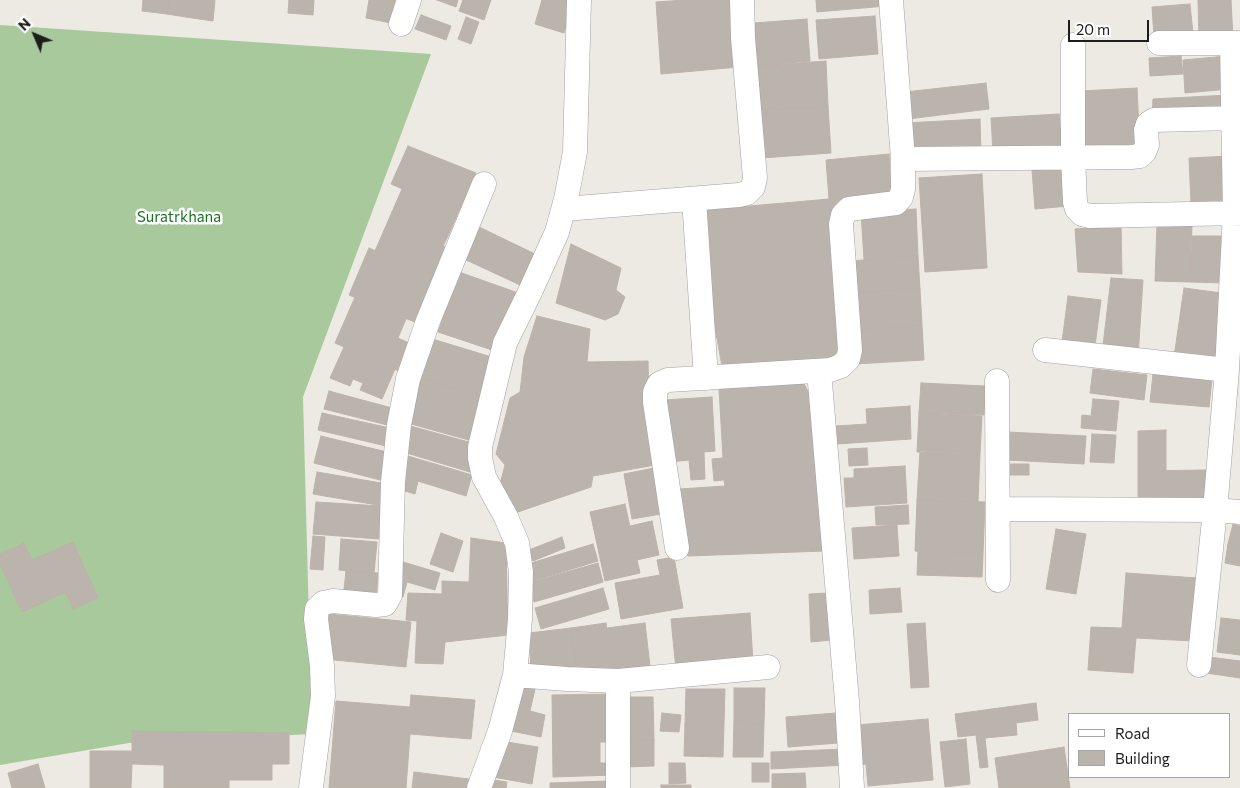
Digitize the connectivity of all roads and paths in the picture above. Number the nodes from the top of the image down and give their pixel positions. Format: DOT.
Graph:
graph roads {
  1 [pos="409,0"];
  2 [pos="579,0"];
  3 [pos="742,0"];
  4 [pos="890,0"];
  5 [pos="401,24"];
  6 [pos="1236,43"];
  7 [pos="1159,44"];
  8 [pos="1073,45"];
  9 [pos="1234,118"];
  10 [pos="1073,158"];
  11 [pos="903,159"];
  12 [pos="484,184"];
  13 [pos="694,199"];
  14 [pos="564,209"];
  15 [pos="1238,213"];
  16 [pos="1045,350"];
  17 [pos="1227,370"];
  18 [pos="819,371"];
  19 [pos="706,378"];
  20 [pos="997,381"];
  21 [pos="998,509"];
  22 [pos="1215,510"];
  23 [pos="1240,512"];
  24 [pos="677,548"];
  25 [pos="998,580"];
  26 [pos="1199,664"];
  27 [pos="768,667"];
  28 [pos="515,675"];
  29 [pos="618,681"];
  30 [pos="311,788"];
  31 [pos="479,788"];
  32 [pos="618,788"];
  33 [pos="852,788"];
  1 -- 5 [label="street"];
  2 -- 14 [label="street"];
  3 -- 13 [label="street"];
  4 -- 11 [label="street"];
  6 -- 7 [label="street"];
  6 -- 9 [label="street"];
  8 -- 10 [label="street"];
  9 -- 10 [label="street"];
  9 -- 15 [label="street"];
  10 -- 11 [label="street"];
  10 -- 15 [label="street"];
  11 -- 18 [label="street"];
  12 -- 30 [label="street"];
  13 -- 14 [label="street"];
  13 -- 19 [label="street"];
  14 -- 28 [label="street"];
  15 -- 17 [label="street"];
  16 -- 17 [label="street"];
  17 -- 22 [label="street"];
  18 -- 19 [label="street"];
  18 -- 33 [label="street"];
  19 -- 24 [label="street"];
  20 -- 21 [label="street"];
  21 -- 22 [label="street"];
  21 -- 25 [label="street"];
  22 -- 23 [label="street"];
  22 -- 26 [label="street"];
  27 -- 29 [label="street"];
  28 -- 29 [label="street"];
  28 -- 31 [label="street"];
  29 -- 32 [label="street"];
}
